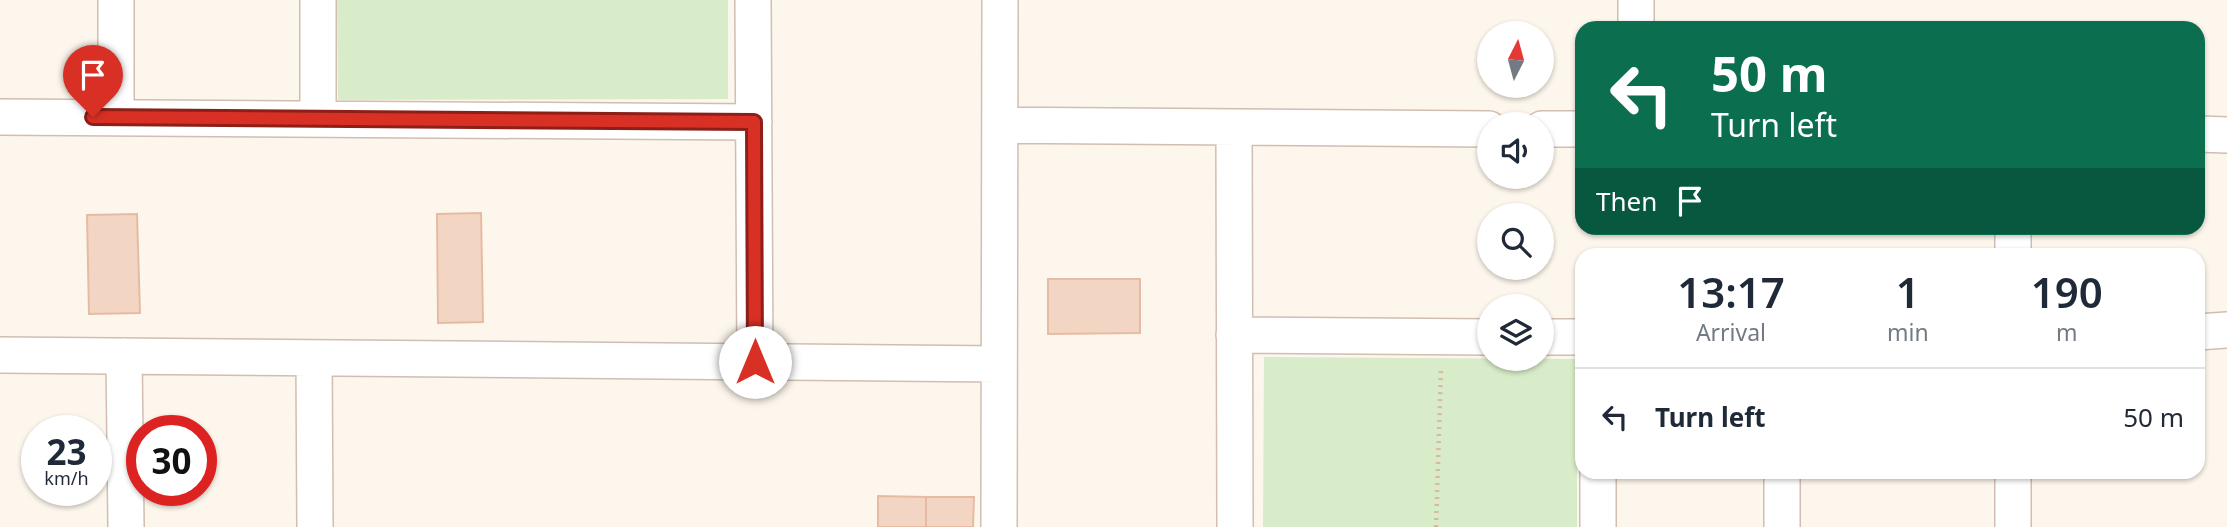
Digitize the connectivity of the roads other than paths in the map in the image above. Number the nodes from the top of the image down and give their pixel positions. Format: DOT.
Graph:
graph roads {
  1 [pos="116,0"];
  2 [pos="318,0"];
  3 [pos="753,0"];
  4 [pos="1000,0"];
  5 [pos="1636,0"];
  6 [pos="1636,21"];
  7 [pos="0,117"];
  8 [pos="116,118"];
  9 [pos="318,119"];
  10 [pos="754,122"];
  11 [pos="1000,125"];
  12 [pos="1234,127"];
  13 [pos="1477,129"];
  14 [pos="1554,129"];
  15 [pos="1575,130"];
  16 [pos="2205,134"];
  17 [pos="2227,135"];
  18 [pos="2227,330"];
  19 [pos="2205,332"];
  20 [pos="1234,335"];
  21 [pos="1477,337"];
  22 [pos="1554,337"];
  23 [pos="1575,337"];
  24 [pos="0,355"];
  25 [pos="124,356"];
  26 [pos="314,358"];
  27 [pos="755,362"];
  28 [pos="999,364"];
  29 [pos="1598,479"];
  30 [pos="1782,479"];
  31 [pos="2013,479"];
  32 [pos="126,527"];
  33 [pos="315,527"];
  34 [pos="999,527"];
  35 [pos="1235,527"];
  36 [pos="1598,527"];
  37 [pos="1782,527"];
  38 [pos="2013,527"];
  1 -- 8 [label="street"];
  2 -- 9 [label="street"];
  3 -- 10 [label="street"];
  4 -- 11 [label="street"];
  5 -- 6 [label="street"];
  7 -- 8 [label="street"];
  8 -- 9 [label="street"];
  9 -- 10 [label="street"];
  10 -- 27 [label="street"];
  11 -- 12 [label="street"];
  11 -- 28 [label="street"];
  12 -- 13 [label="street"];
  12 -- 20 [label="street"];
  14 -- 15 [label="street"];
  16 -- 17 [label="street"];
  18 -- 19 [label="street"];
  20 -- 21 [label="street"];
  20 -- 35 [label="street"];
  22 -- 23 [label="street"];
  24 -- 25 [label="street"];
  25 -- 26 [label="street"];
  25 -- 32 [label="street"];
  26 -- 27 [label="street"];
  26 -- 33 [label="street"];
  27 -- 28 [label="street"];
  28 -- 34 [label="street"];
  29 -- 36 [label="street"];
  30 -- 37 [label="street"];
  31 -- 38 [label="street"];
}
